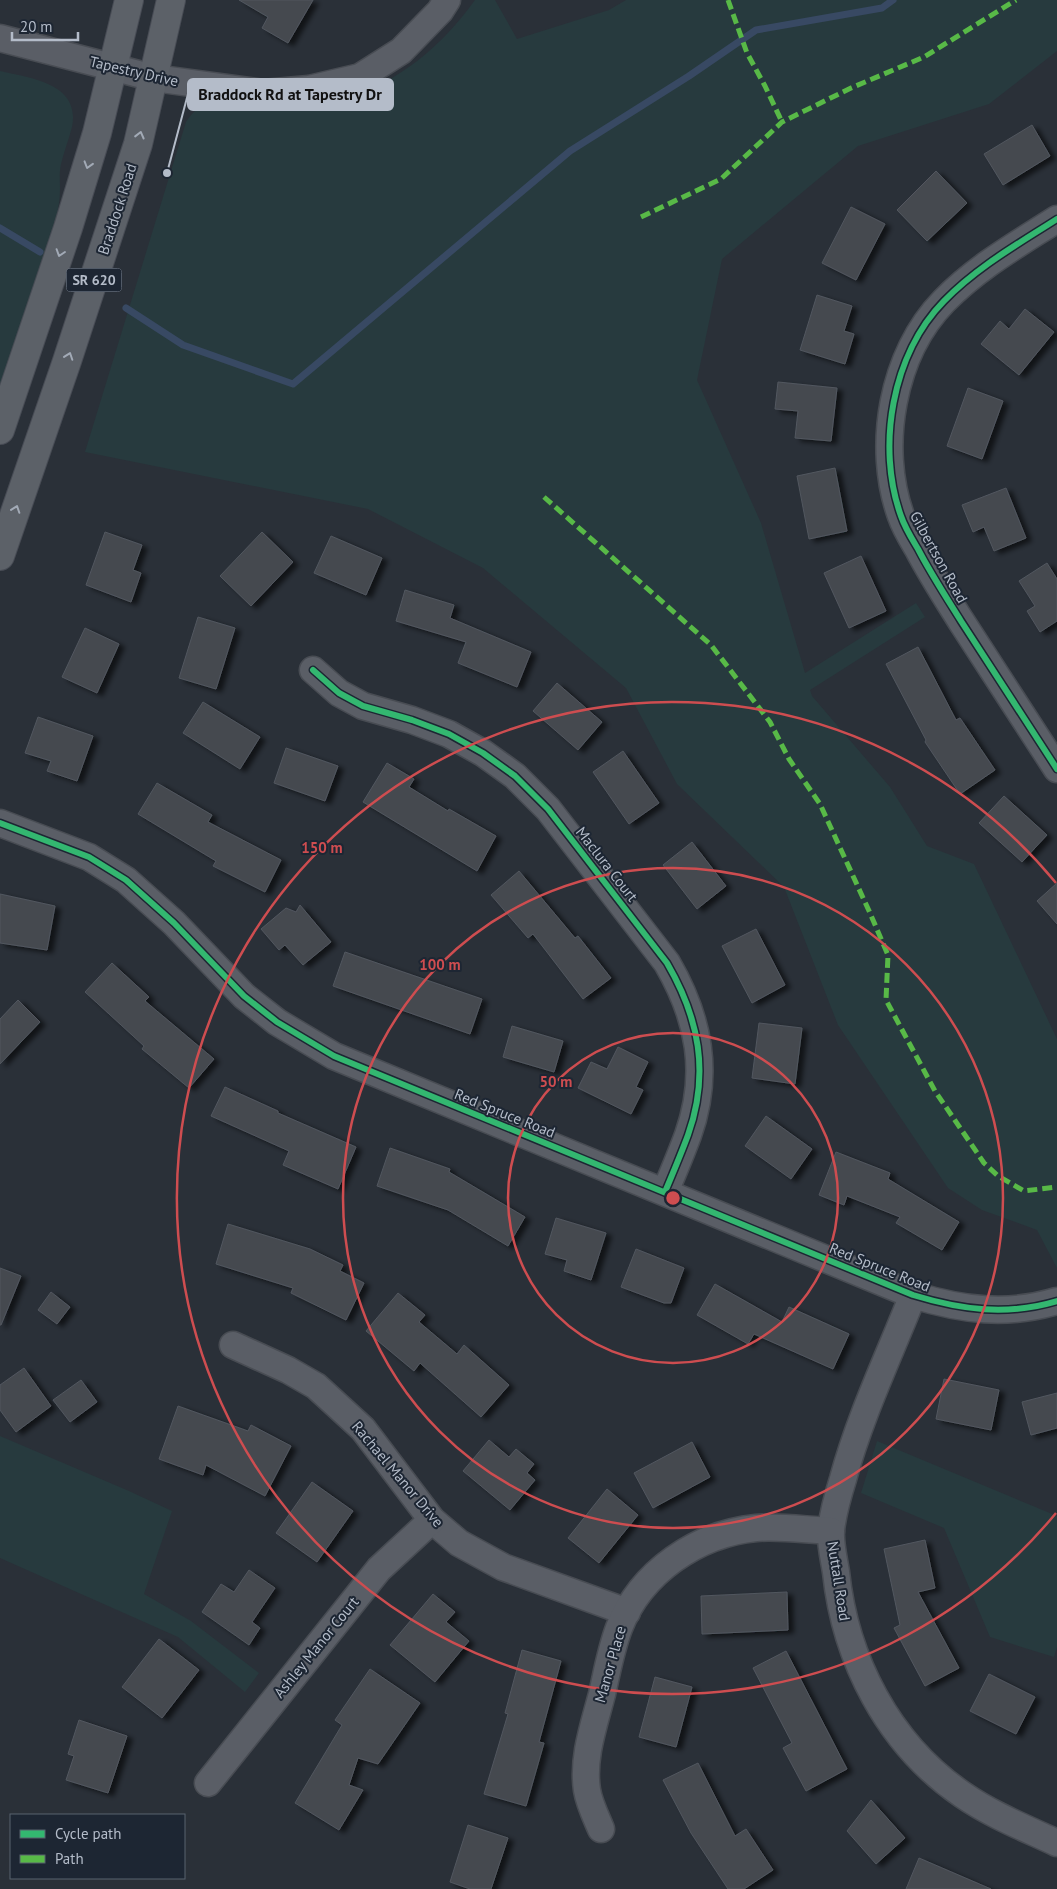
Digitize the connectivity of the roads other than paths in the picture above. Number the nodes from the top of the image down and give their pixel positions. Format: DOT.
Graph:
graph roads {
  1 [pos="129,0"];
  2 [pos="171,0"];
  3 [pos="447,0"];
  4 [pos="0,38"];
  5 [pos="114,67"];
  6 [pos="154,78"];
  7 [pos="1057,219"];
  8 [pos="0,430"];
  9 [pos="0,556"];
  10 [pos="313,670"];
  11 [pos="1057,769"];
  12 [pos="0,823"];
  13 [pos="665,1192"];
  14 [pos="913,1295"];
  15 [pos="1057,1301"];
  16 [pos="233,1344"];
  17 [pos="432,1520"];
  18 [pos="831,1531"];
  19 [pos="626,1612"];
  20 [pos="208,1783"];
  21 [pos="601,1829"];
  22 [pos="1057,1842"];
  1 -- 5 [label="main road, SR 620"];
  2 -- 6 [label="main road, Braddock Road / SR 620"];
  3 -- 6 [label="street, Tapestry Drive"];
  4 -- 5 [label="street, Tapestry Drive"];
  5 -- 6 [label="street, Tapestry Drive"];
  5 -- 8 [label="main road, SR 620, one-way"];
  9 -- 6 [label="main road, Braddock Road / SR 620, one-way"];
  7 -- 11 [label="street, Gilbertson Road"];
  10 -- 13 [label="street, Maclura Court"];
  12 -- 13 [label="street, Red Spruce Road"];
  13 -- 14 [label="street, Red Spruce Road"];
  14 -- 15 [label="street, Red Spruce Road"];
  14 -- 18 [label="street, Nuttall Road"];
  16 -- 17 [label="street, Rachael Manor Drive"];
  17 -- 19 [label="street, Rachael Manor Drive"];
  17 -- 20 [label="street, Ashley Manor Court"];
  18 -- 19 [label="street, Manor Place"];
  18 -- 22 [label="street, Nuttall Road"];
  19 -- 21 [label="street, Manor Place"];
}
